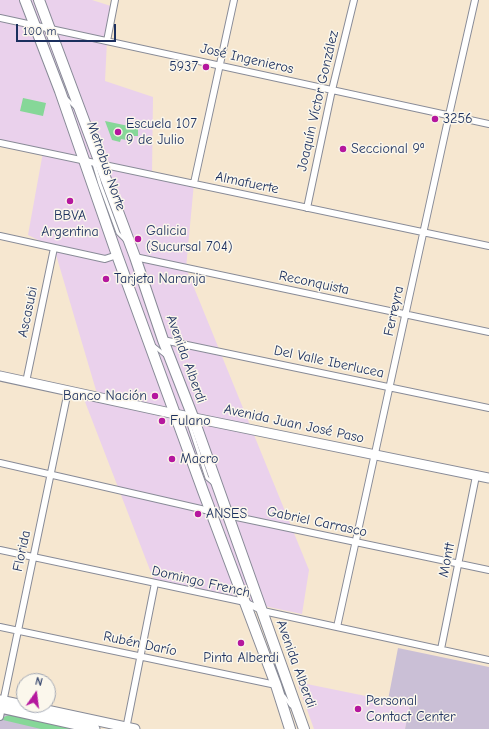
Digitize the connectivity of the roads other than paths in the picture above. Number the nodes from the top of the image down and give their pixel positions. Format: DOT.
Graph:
graph roads {
  1 [pos="25,0"];
  2 [pos="39,0"];
  3 [pos="115,0"];
  4 [pos="234,0"];
  5 [pos="354,0"];
  6 [pos="475,0"];
  7 [pos="0,18"];
  8 [pos="35,26"];
  9 [pos="50,29"];
  10 [pos="107,41"];
  11 [pos="219,65"];
  12 [pos="73,90"];
  13 [pos="332,90"];
  14 [pos="60,91"];
  15 [pos="74,107"];
  16 [pos="448,115"];
  17 [pos="489,124"];
  18 [pos="0,143"];
  19 [pos="92,153"];
  20 [pos="93,161"];
  21 [pos="194,183"];
  22 [pos="307,208"];
  23 [pos="118,232"];
  24 [pos="423,232"];
  25 [pos="0,236"];
  26 [pos="129,244"];
  27 [pos="489,246"];
  28 [pos="54,248"];
  29 [pos="116,251"];
  30 [pos="135,257"];
  31 [pos="405,315"];
  32 [pos="489,332"];
  33 [pos="163,340"];
  34 [pos="150,342"];
  35 [pos="165,355"];
  36 [pos="0,376"];
  37 [pos="26,382"];
  38 [pos="389,387"];
  39 [pos="68,391"];
  40 [pos="183,402"];
  41 [pos="489,408"];
  42 [pos="175,414"];
  43 [pos="188,414"];
  44 [pos="375,455"];
  45 [pos="0,463"];
  46 [pos="51,474"];
  47 [pos="476,476"];
  48 [pos="207,478"];
  49 [pos="489,478"];
  50 [pos="217,487"];
  51 [pos="202,491"];
  52 [pos="210,511"];
  53 [pos="227,515"];
  54 [pos="356,542"];
  55 [pos="0,550"];
  56 [pos="33,557"];
  57 [pos="458,564"];
  58 [pos="489,570"];
  59 [pos="156,583"];
  60 [pos="245,602"];
  61 [pos="263,611"];
  62 [pos="0,627"];
  63 [pos="337,627"];
  64 [pos="18,631"];
  65 [pos="441,649"];
  66 [pos="140,656"];
  67 [pos="489,660"];
  68 [pos="276,685"];
  69 [pos="289,687"];
  70 [pos="1,707"];
  71 [pos="292,707"];
  72 [pos="129,728"];
  73 [pos="95,729"];
  74 [pos="290,729"];
  75 [pos="300,729"];
  76 [pos="304,729"];
  1 -- 8 [label="main road, Avenida Alberdi"];
  2 -- 9 [label="main road, Avenida Alberdi"];
  3 -- 10 [label="street"];
  4 -- 11 [label="street"];
  5 -- 13 [label="street, Joaquín Víctor González"];
  6 -- 16 [label="street, Ferreyra"];
  7 -- 8 [label="street, José Ingenieros"];
  8 -- 9 [label="street, José Ingenieros"];
  8 -- 14 [label="main road, Avenida Alberdi"];
  9 -- 10 [label="street, José Ingenieros"];
  9 -- 12 [label="main road, Avenida Alberdi"];
  10 -- 11 [label="street, José Ingenieros"];
  11 -- 13 [label="street, José Ingenieros"];
  11 -- 21 [label="street"];
  12 -- 15 [label="lane, Metrobus Norte"];
  12 -- 20 [label="main road, Avenida Alberdi"];
  13 -- 16 [label="street, José Ingenieros"];
  13 -- 22 [label="street, Joaquín Víctor González"];
  14 -- 15 [label="lane, Metrobus Norte"];
  14 -- 20 [label="main road, Avenida Alberdi"];
  15 -- 19 [label="lane, Metrobus Norte"];
  16 -- 17 [label="street, José Ingenieros"];
  16 -- 24 [label="street, Ferreyra"];
  18 -- 20 [label="street, Almafuerte"];
  20 -- 21 [label="street, Almafuerte"];
  20 -- 23 [label="lane, Metrobus Norte"];
  20 -- 26 [label="main road, Avenida Alberdi"];
  20 -- 29 [label="main road, Avenida Alberdi"];
  21 -- 22 [label="street, Almafuerte"];
  22 -- 24 [label="street, Almafuerte"];
  23 -- 26 [label="lane, Metrobus Norte"];
  23 -- 29 [label="lane, Metrobus Norte"];
  24 -- 27 [label="street, Almafuerte"];
  24 -- 31 [label="street, Ferreyra"];
  25 -- 28 [label="street"];
  26 -- 30 [label="main road, Avenida Alberdi"];
  28 -- 29 [label="street"];
  28 -- 37 [label="street, Ascasubi"];
  29 -- 34 [label="main road, Avenida Alberdi"];
  30 -- 31 [label="street, Reconquista"];
  30 -- 33 [label="main road, Avenida Alberdi"];
  31 -- 32 [label="street, Reconquista"];
  31 -- 38 [label="street, Ferreyra"];
  33 -- 35 [label="lane"];
  33 -- 38 [label="street, Del Valle Iberlucea"];
  33 -- 43 [label="main road, Avenida Alberdi"];
  34 -- 35 [label="lane"];
  34 -- 42 [label="main road, Avenida Alberdi"];
  35 -- 40 [label="lane"];
  36 -- 37 [label="street, Avenida Juan José Paso"];
  37 -- 39 [label="street, Avenida Juan José Paso"];
  38 -- 41 [label="street, Del Valle Iberlucea"];
  38 -- 44 [label="street, Ferreyra"];
  39 -- 42 [label="street, Avenida Juan José Paso"];
  39 -- 46 [label="street, Florida"];
  42 -- 43 [label="street, Avenida Juan José Paso"];
  42 -- 51 [label="main road, Avenida Alberdi"];
  43 -- 44 [label="street, Avenida Juan José Paso"];
  43 -- 48 [label="lane"];
  43 -- 50 [label="main road, Avenida Alberdi"];
  44 -- 47 [label="street, Avenida Juan José Paso"];
  44 -- 54 [label="street, Ferreyra"];
  45 -- 46 [label="street, Gabriel Carrasco"];
  46 -- 52 [label="street, Gabriel Carrasco"];
  46 -- 56 [label="street, Florida"];
  47 -- 49 [label="street, Avenida Juan José Paso"];
  47 -- 57 [label="street, Montt"];
  48 -- 50 [label="lane"];
  48 -- 51 [label="lane"];
  50 -- 53 [label="main road, Avenida Alberdi"];
  51 -- 52 [label="main road, Avenida Alberdi"];
  52 -- 53 [label="street, Gabriel Carrasco"];
  52 -- 60 [label="main road, Avenida Alberdi"];
  53 -- 54 [label="street, Gabriel Carrasco"];
  53 -- 61 [label="main road, Avenida Alberdi"];
  54 -- 57 [label="street, Gabriel Carrasco"];
  54 -- 63 [label="street, Ferreyra"];
  55 -- 56 [label="street, Domingo French"];
  56 -- 59 [label="street, Domingo French"];
  56 -- 64 [label="street, Florida"];
  57 -- 58 [label="street, Gabriel Carrasco"];
  57 -- 65 [label="street, Montt"];
  59 -- 60 [label="street, Domingo French"];
  59 -- 66 [label="street"];
  60 -- 61 [label="street, Domingo French"];
  60 -- 68 [label="main road, Avenida Alberdi"];
  61 -- 63 [label="street, Domingo French"];
  61 -- 69 [label="main road, Avenida Alberdi"];
  62 -- 64 [label="street, Rubén Darío"];
  63 -- 65 [label="street, Domingo French"];
  64 -- 66 [label="street, Rubén Darío"];
  64 -- 70 [label="street, Florida"];
  65 -- 67 [label="street, Domingo French"];
  66 -- 68 [label="street, Rubén Darío"];
  66 -- 72 [label="street"];
  68 -- 71 [label="lane"];
  68 -- 74 [label="main road, Avenida Alberdi"];
  69 -- 71 [label="lane"];
  69 -- 76 [label="main road, Avenida Alberdi"];
  70 -- 72 [label="street"];
  70 -- 73 [label="street"];
  71 -- 75 [label="lane"];
}
